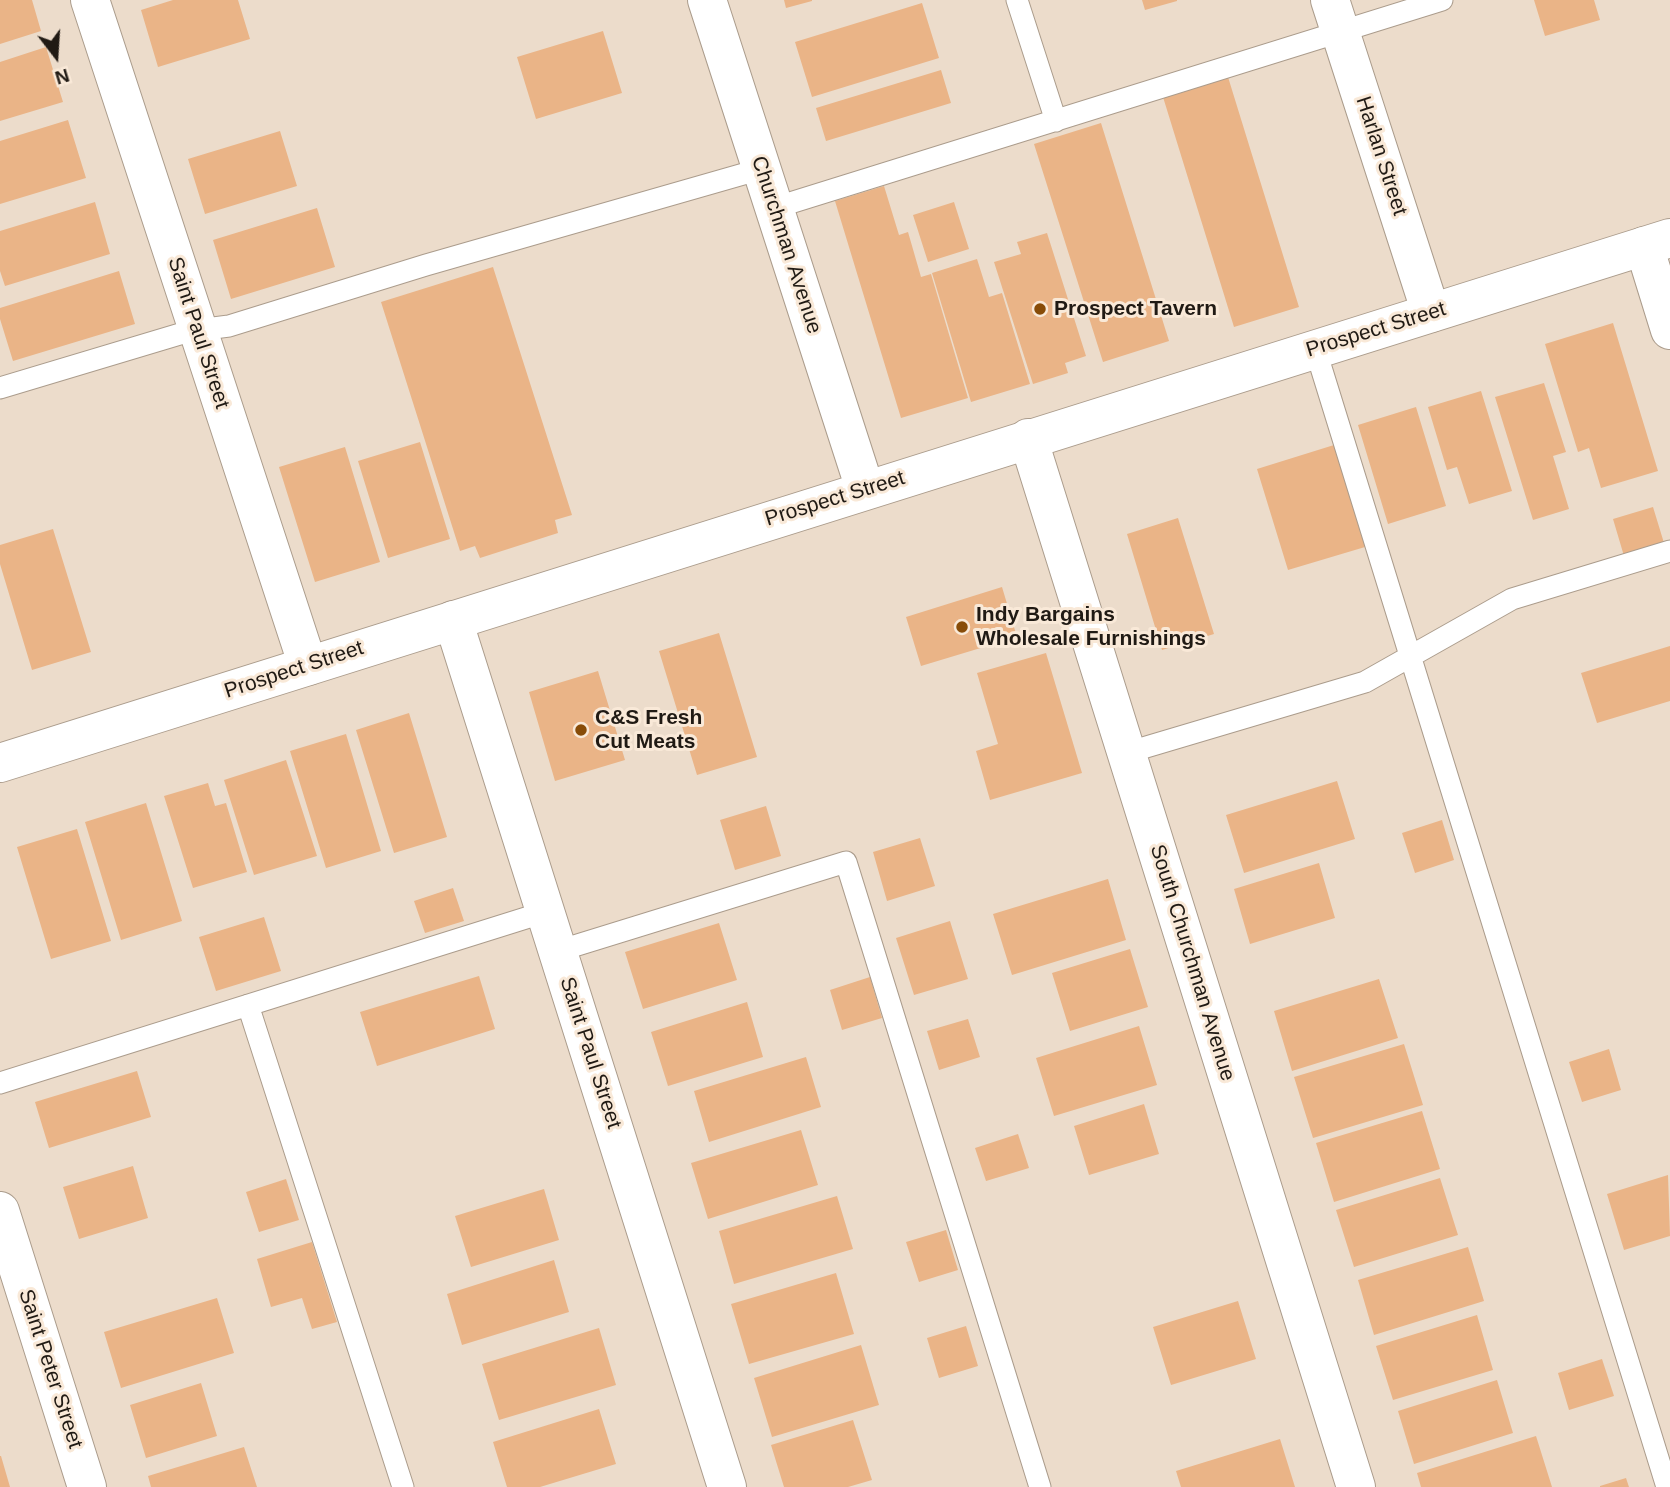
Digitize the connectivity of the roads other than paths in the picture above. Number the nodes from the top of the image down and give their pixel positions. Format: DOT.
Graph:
graph roads {
  1 [pos="90,0"];
  2 [pos="707,0"];
  3 [pos="1017,0"];
  4 [pos="1442,0"];
  5 [pos="1336,16"];
  6 [pos="1056,121"];
  7 [pos="761,169"];
  8 [pos="774,208"];
  9 [pos="1657,242"];
  10 [pos="1431,313"];
  11 [pos="197,330"];
  12 [pos="1670,330"];
  13 [pos="1315,348"];
  14 [pos="0,388"];
  15 [pos="1028,438"];
  16 [pos="866,489"];
  17 [pos="1670,551"];
  18 [pos="453,620"];
  19 [pos="1411,656"];
  20 [pos="308,666"];
  21 [pos="1126,753"];
  22 [pos="0,763"];
  23 [pos="545,912"];
  24 [pos="558,951"];
  25 [pos="248,1005"];
  26 [pos="0,1083"];
  27 [pos="0,1211"];
  28 [pos="87,1487"];
  29 [pos="403,1487"];
  30 [pos="727,1487"];
  31 [pos="1040,1487"];
  32 [pos="1356,1487"];
  33 [pos="1667,1487"];
  1 -- 11 [label="street, Saint Paul Street"];
  2 -- 7 [label="street, Churchman Avenue"];
  3 -- 6 [label="lane"];
  4 -- 5 [label="lane"];
  5 -- 6 [label="lane"];
  5 -- 10 [label="street, Harlan Street"];
  6 -- 8 [label="lane"];
  7 -- 8 [label="street, Churchman Avenue"];
  7 -- 11 [label="lane"];
  8 -- 16 [label="street, Churchman Avenue"];
  9 -- 10 [label="street, Prospect Street"];
  9 -- 12 [label="street"];
  10 -- 13 [label="street, Prospect Street"];
  11 -- 14 [label="lane"];
  11 -- 20 [label="street, Saint Paul Street"];
  13 -- 15 [label="street, Prospect Street"];
  13 -- 19 [label="lane"];
  15 -- 16 [label="street, Prospect Street"];
  15 -- 21 [label="street, South Churchman Avenue"];
  16 -- 18 [label="street, Prospect Street"];
  17 -- 19 [label="lane"];
  18 -- 20 [label="street, Prospect Street"];
  18 -- 23 [label="street, Saint Paul Street"];
  19 -- 21 [label="lane"];
  19 -- 33 [label="lane"];
  20 -- 22 [label="street, Prospect Street"];
  21 -- 32 [label="street, South Churchman Avenue"];
  23 -- 24 [label="street, Saint Paul Street"];
  23 -- 25 [label="lane"];
  24 -- 30 [label="street, Saint Paul Street"];
  24 -- 31 [label="lane"];
  25 -- 26 [label="lane"];
  25 -- 29 [label="lane"];
  27 -- 28 [label="street, Saint Peter Street"];
}
